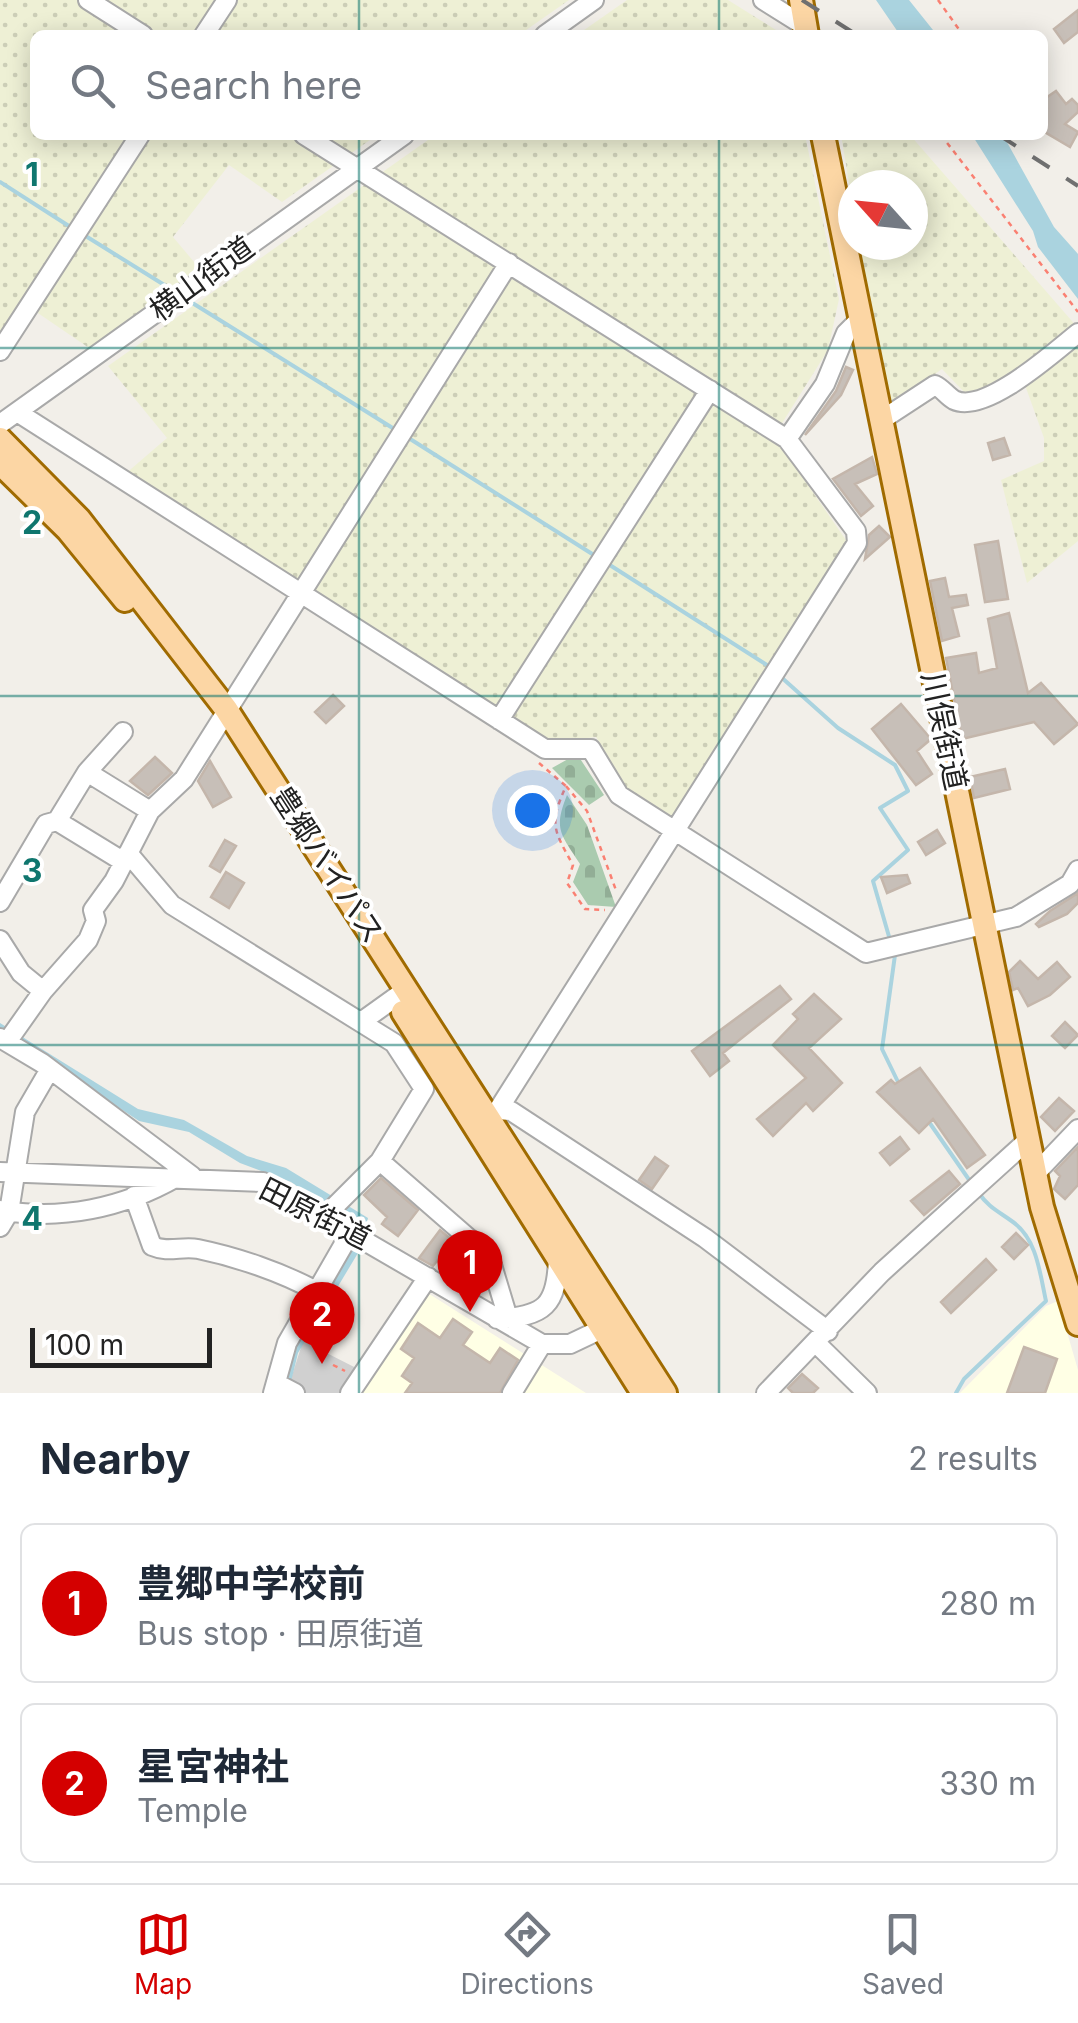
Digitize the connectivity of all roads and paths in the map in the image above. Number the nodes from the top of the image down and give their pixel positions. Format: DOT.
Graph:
graph roads {
  1 [pos="88,0"];
  2 [pos="226,0"];
  3 [pos="594,0"];
  4 [pos="763,0"];
  5 [pos="801,0"];
  6 [pos="938,0"];
  7 [pos="135,30"];
  8 [pos="207,30"];
  9 [pos="552,30"];
  10 [pos="806,30"];
  11 [pos="807,30"];
  12 [pos="959,30"];
  13 [pos="137,140"];
  14 [pos="312,140"];
  15 [pos="397,140"];
  16 [pos="825,140"];
  17 [pos="945,140"];
  18 [pos="358,168"];
  19 [pos="509,263"];
  20 [pos="1078,312"];
  21 [pos="859,320"];
  22 [pos="1078,334"];
  23 [pos="0,351"];
  24 [pos="710,390"];
  25 [pos="16,412"];
  26 [pos="880,421"];
  27 [pos="0,424"];
  28 [pos="0,439"];
  29 [pos="787,439"];
  30 [pos="0,463"];
  31 [pos="300,594"];
  32 [pos="222,716"];
  33 [pos="499,720"];
  34 [pos="123,732"];
  35 [pos="544,749"];
  36 [pos="87,772"];
  37 [pos="566,786"];
  38 [pos="150,812"];
  39 [pos="57,821"];
  40 [pos="673,832"];
  41 [pos="126,858"];
  42 [pos="1078,870"];
  43 [pos="0,902"];
  44 [pos="624,911"];
  45 [pos="983,922"];
  46 [pos="0,940"];
  47 [pos="43,991"];
  48 [pos="400,994"];
  49 [pos="361,1022"];
  50 [pos="4,1040"];
  51 [pos="50,1069"];
  52 [pos="486,1116"];
  53 [pos="1078,1129"];
  54 [pos="1028,1140"];
  55 [pos="380,1160"];
  56 [pos="8,1173"];
  57 [pos="1035,1174"];
  58 [pos="186,1176"];
  59 [pos="134,1196"];
  60 [pos="326,1214"];
  61 [pos="3,1216"];
  62 [pos="352,1230"];
  63 [pos="558,1257"];
  64 [pos="428,1277"];
  65 [pos="1071,1279"];
  66 [pos="316,1291"];
  67 [pos="502,1319"];
  68 [pos="1078,1324"];
  69 [pos="610,1325"];
  70 [pos="822,1337"];
  71 [pos="542,1344"];
  72 [pos="274,1388"];
  73 [pos="295,1393"];
  74 [pos="350,1393"];
  75 [pos="512,1393"];
  76 [pos="643,1393"];
  77 [pos="665,1393"];
  78 [pos="766,1393"];
  79 [pos="867,1393"];
  1 -- 7 [label="street"];
  2 -- 8 [label="street"];
  3 -- 9 [label="street"];
  4 -- 10 [label="street"];
  5 -- 11 [label="main road"];
  6 -- 12 [label="path"];
  13 -- 23 [label="street"];
  14 -- 18 [label="street"];
  15 -- 18 [label="street, 横山街道"];
  16 -- 21 [label="main road, 川俣街道"];
  17 -- 20 [label="path"];
  18 -- 19 [label="street"];
  18 -- 25 [label="street, 横山街道"];
  19 -- 24 [label="street"];
  19 -- 31 [label="street"];
  21 -- 26 [label="main road, 川俣街道"];
  21 -- 29 [label="street"];
  22 -- 26 [label="street"];
  24 -- 29 [label="street"];
  24 -- 33 [label="street"];
  25 -- 27 [label="street, 横山街道"];
  25 -- 31 [label="street"];
  26 -- 45 [label="main road, 川俣街道"];
  28 -- 32 [label="main road, 豊郷バイパス"];
  29 -- 40 [label="street"];
  30 -- 32 [label="main road, 豊郷バイパス"];
  31 -- 32 [label="street"];
  31 -- 33 [label="street"];
  32 -- 38 [label="street"];
  32 -- 48 [label="main road, 豊郷バイパス"];
  33 -- 35 [label="street"];
  34 -- 36 [label="street"];
  35 -- 37 [label="path"];
  35 -- 40 [label="street"];
  36 -- 38 [label="street"];
  36 -- 39 [label="street"];
  37 -- 44 [label="path"];
  37 -- 44 [label="path"];
  38 -- 41 [label="street"];
  39 -- 41 [label="street"];
  39 -- 43 [label="street"];
  40 -- 44 [label="street"];
  40 -- 45 [label="street"];
  41 -- 47 [label="street"];
  41 -- 49 [label="street"];
  42 -- 45 [label="street"];
  44 -- 52 [label="street"];
  45 -- 54 [label="main road, 川俣街道"];
  46 -- 47 [label="street"];
  47 -- 50 [label="street"];
  48 -- 49 [label="street"];
  48 -- 52 [label="main road, 豊郷バイパス"];
  49 -- 55 [label="street"];
  50 -- 51 [label="street"];
  51 -- 56 [label="street"];
  51 -- 58 [label="street"];
  52 -- 63 [label="main road, 豊郷バイパス"];
  52 -- 69 [label="main road, 豊郷バイパス"];
  52 -- 70 [label="street"];
  53 -- 57 [label="street"];
  54 -- 57 [label="main road, 川俣街道"];
  54 -- 70 [label="street"];
  55 -- 60 [label="street"];
  55 -- 67 [label="street"];
  56 -- 58 [label="street, 田原街道"];
  56 -- 61 [label="street"];
  57 -- 65 [label="main road, 川俣街道"];
  58 -- 59 [label="street"];
  58 -- 60 [label="street, 田原街道"];
  59 -- 61 [label="street"];
  59 -- 66 [label="street"];
  60 -- 62 [label="street, 田原街道"];
  62 -- 64 [label="street, 田原街道"];
  62 -- 66 [label="street"];
  63 -- 67 [label="street"];
  63 -- 69 [label="main road, 豊郷バイパス"];
  64 -- 67 [label="street, 田原街道"];
  64 -- 74 [label="street"];
  65 -- 68 [label="main road, 川俣街道"];
  66 -- 72 [label="street"];
  67 -- 71 [label="street, 田原街道"];
  69 -- 71 [label="street"];
  69 -- 76 [label="main road"];
  69 -- 77 [label="main road"];
  70 -- 78 [label="street"];
  70 -- 79 [label="street"];
  71 -- 75 [label="street"];
  72 -- 73 [label="street"];
}
